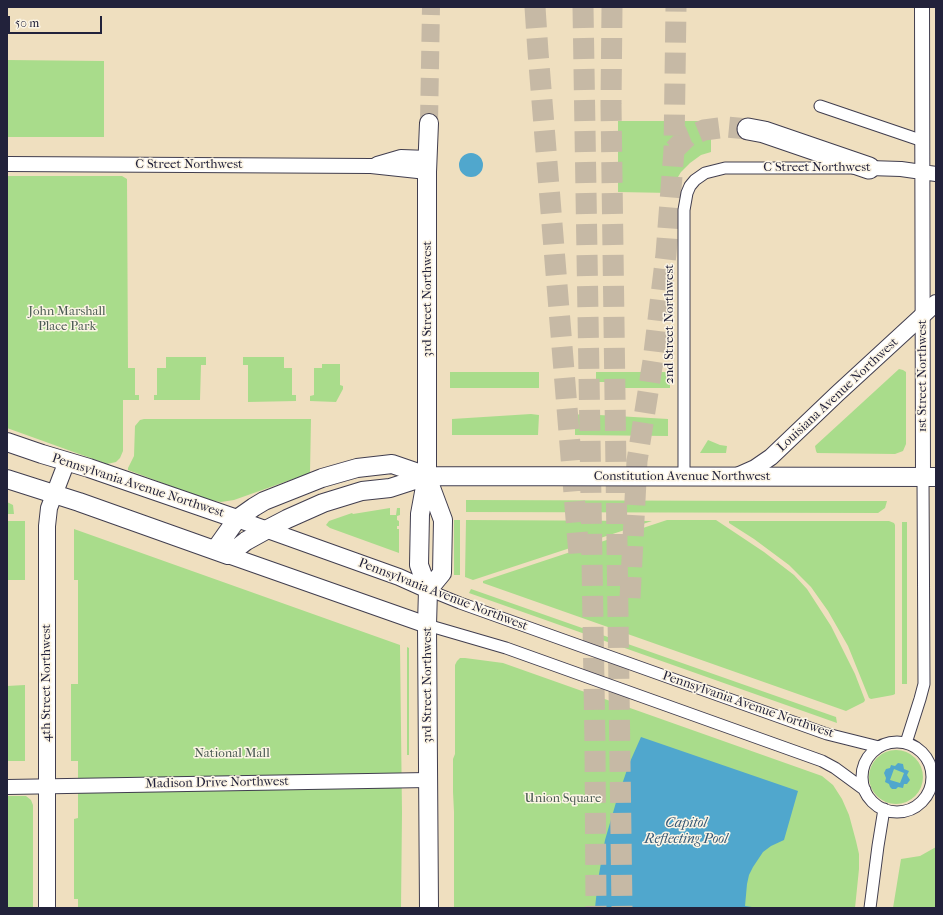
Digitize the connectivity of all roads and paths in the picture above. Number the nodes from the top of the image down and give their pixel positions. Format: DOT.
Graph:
graph roads {
  1 [pos="922,7"];
  2 [pos="820,106"];
  3 [pos="429,123"];
  4 [pos="748,129"];
  5 [pos="923,140"];
  6 [pos="936,145"];
  7 [pos="7,164"];
  8 [pos="428,165"];
  9 [pos="870,168"];
  10 [pos="929,173"];
  11 [pos="699,176"];
  12 [pos="936,303"];
  13 [pos="923,316"];
  14 [pos="7,442"];
  15 [pos="67,461"];
  16 [pos="427,476"];
  17 [pos="684,476"];
  18 [pos="734,477"];
  19 [pos="929,477"];
  20 [pos="7,479"];
  21 [pos="54,495"];
  22 [pos="237,519"];
  23 [pos="266,530"];
  24 [pos="222,552"];
  25 [pos="428,590"];
  26 [pos="427,625"];
  27 [pos="906,743"];
  28 [pos="879,747"];
  29 [pos="428,780"];
  30 [pos="47,786"];
  31 [pos="7,787"];
  32 [pos="865,790"];
  33 [pos="884,809"];
  34 [pos="47,908"];
  35 [pos="429,908"];
  36 [pos="870,908"];
  1 -- 5 [label="street, 1st Street Northwest"];
  2 -- 5 [label="street"];
  3 -- 8 [label="main road, 3rd Street Northwest"];
  4 -- 9 [label="highway"];
  5 -- 6 [label="street"];
  5 -- 10 [label="street, 1st Street Northwest"];
  7 -- 8 [label="street, C Street Northwest"];
  8 -- 16 [label="main road, 3rd Street Northwest"];
  9 -- 10 [label="street, C Street Northwest"];
  9 -- 11 [label="street, C Street Northwest"];
  10 -- 13 [label="street, 1st Street Northwest"];
  11 -- 17 [label="street, 2nd Street Northwest"];
  12 -- 13 [label="main road, Louisiana Avenue Northwest"];
  13 -- 18 [label="main road, Louisiana Avenue Northwest"];
  13 -- 19 [label="street, 1st Street Northwest"];
  14 -- 15 [label="main road, Pennsylvania Avenue Northwest"];
  15 -- 21 [label="main road, 4th Street Northwest"];
  15 -- 22 [label="main road, Pennsylvania Avenue Northwest"];
  16 -- 17 [label="main road, Constitution Avenue Northwest"];
  16 -- 22 [label="main road, Constitution Avenue Northwest"];
  16 -- 23 [label="main road, Constitution Avenue Northwest"];
  16 -- 25 [label="main road, 3rd Street Northwest"];
  17 -- 18 [label="main road, Constitution Avenue Northwest"];
  18 -- 19 [label="main road, Constitution Avenue Northwest"];
  19 -- 27 [label="street, 1st Street Northwest"];
  20 -- 21 [label="main road, Pennsylvania Avenue Northwest"];
  21 -- 24 [label="main road, Pennsylvania Avenue Northwest"];
  21 -- 30 [label="main road, 4th Street Northwest"];
  22 -- 23 [label="main road, Pennsylvania Avenue Northwest"];
  22 -- 24 [label="main road, Constitution Avenue Northwest"];
  23 -- 24 [label="main road, Constitution Avenue Northwest"];
  23 -- 25 [label="main road, Pennsylvania Avenue Northwest"];
  24 -- 26 [label="main road, Pennsylvania Avenue Northwest"];
  25 -- 26 [label="main road, 3rd Street Northwest"];
  25 -- 28 [label="street, Pennsylvania Avenue Northwest"];
  26 -- 29 [label="main road, 3rd Street Northwest"];
  26 -- 32 [label="street, Pennsylvania Avenue Northwest"];
  27 -- 28 [label="street"];
  27 -- 33 [label="street"];
  28 -- 32 [label="street"];
  29 -- 30 [label="street, Madison Drive Northwest"];
  29 -- 35 [label="main road, 3rd Street Northwest"];
  30 -- 31 [label="street, Madison Drive Northwest"];
  30 -- 34 [label="main road, 4th Street Northwest"];
  32 -- 33 [label="street"];
  33 -- 36 [label="street"];
}
